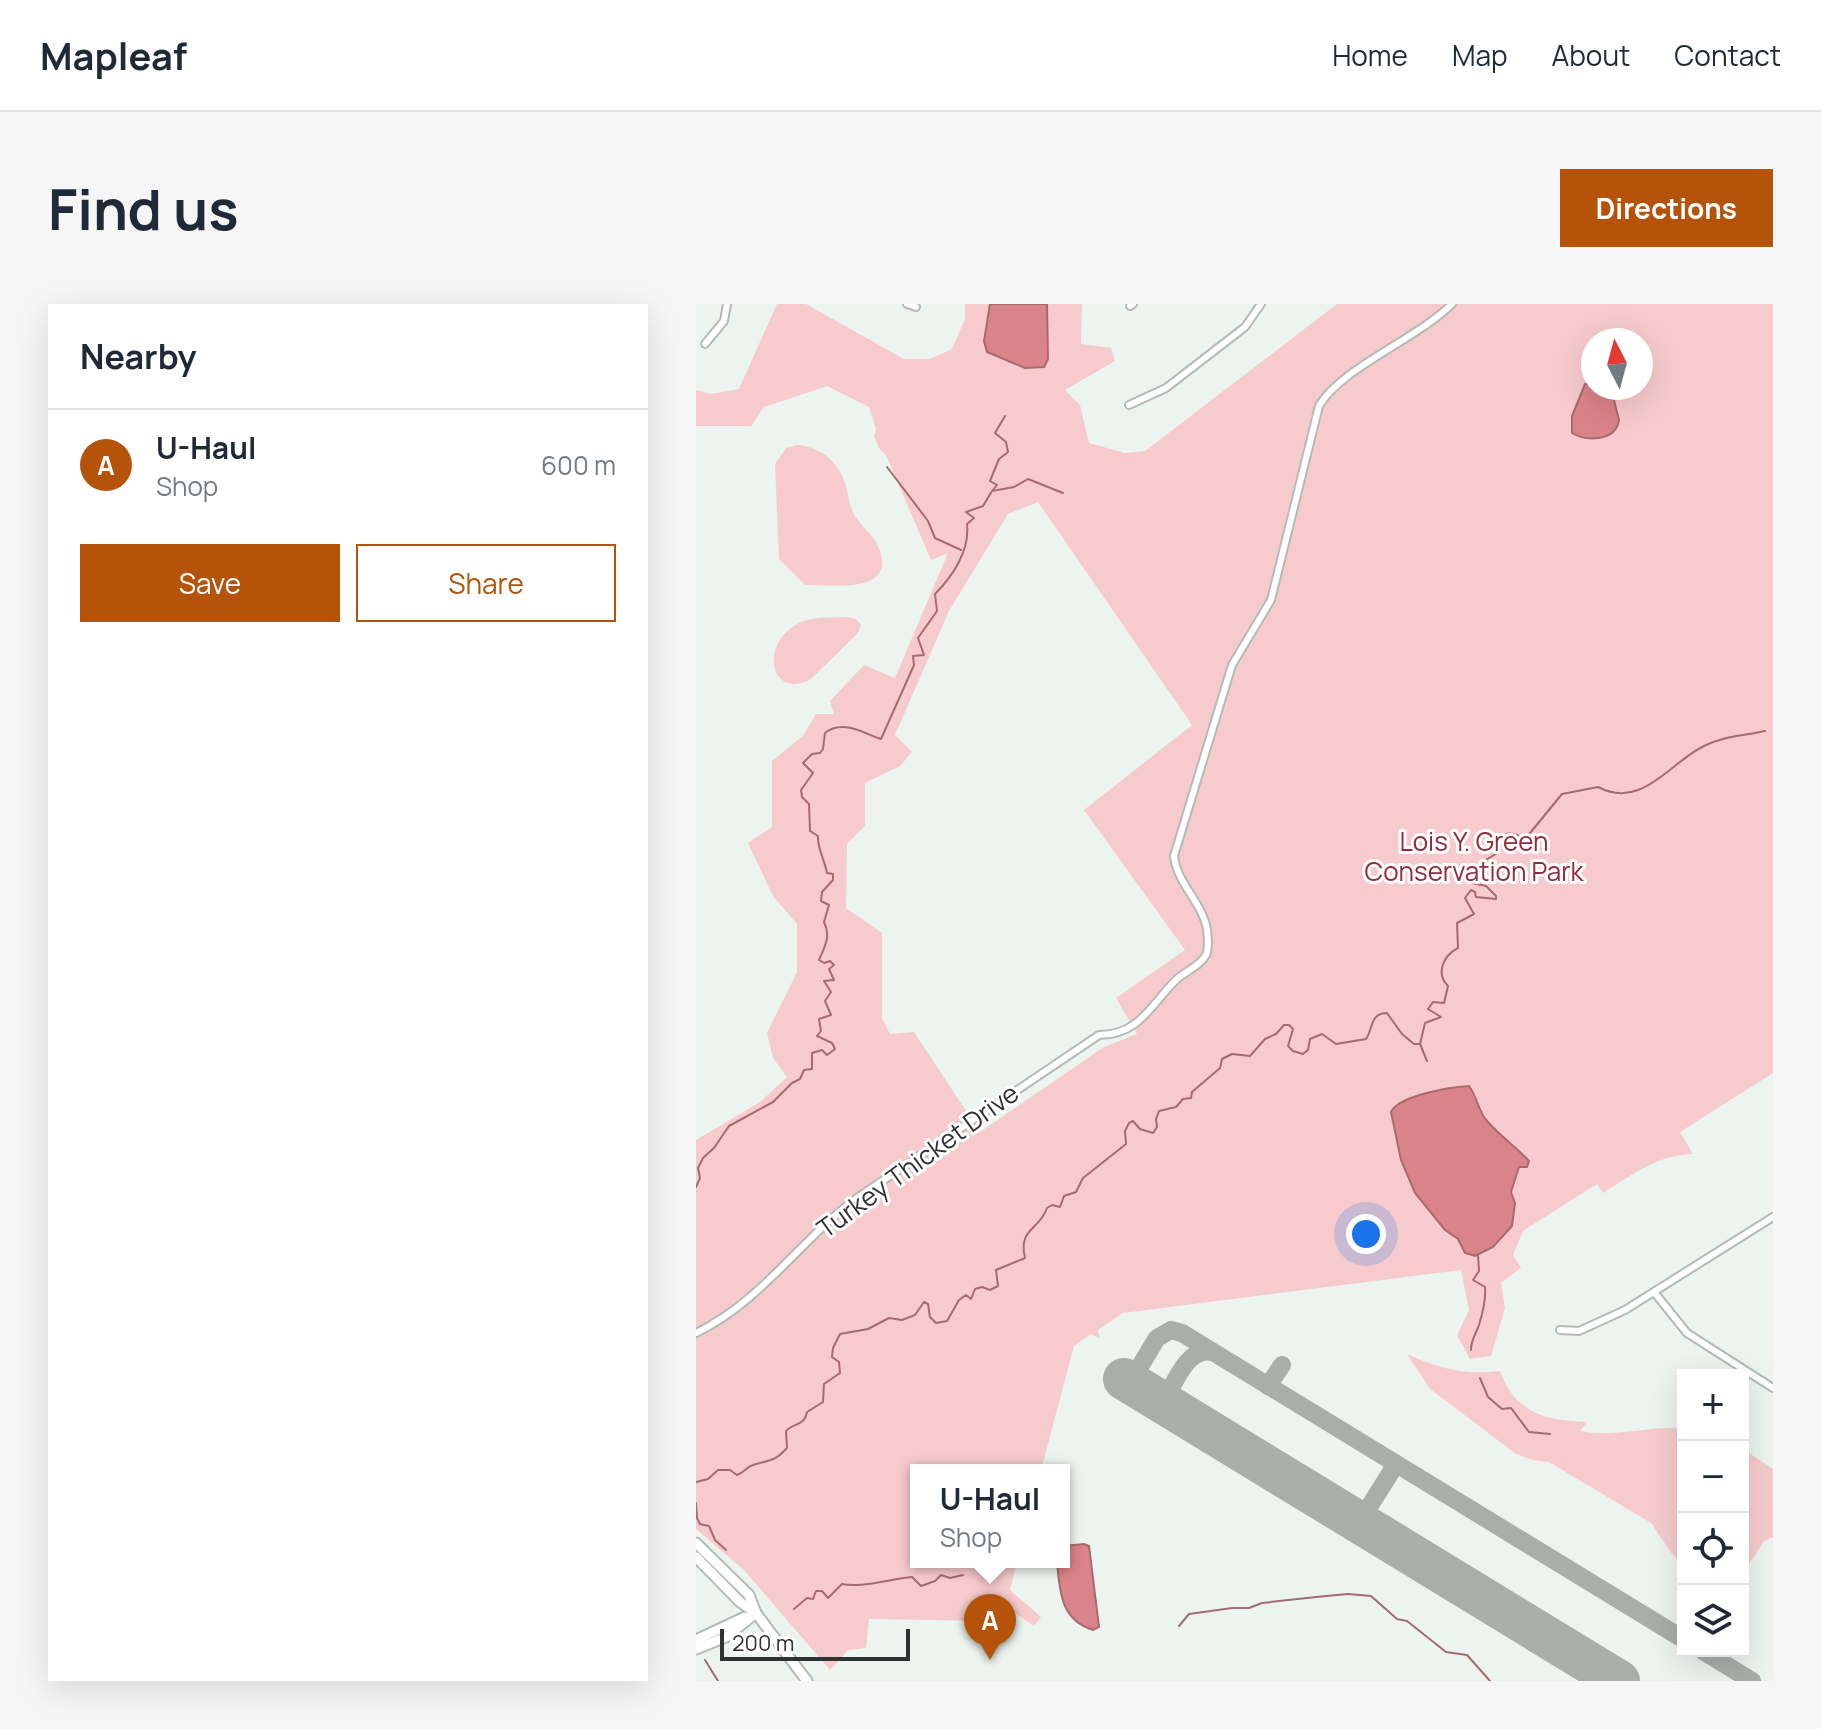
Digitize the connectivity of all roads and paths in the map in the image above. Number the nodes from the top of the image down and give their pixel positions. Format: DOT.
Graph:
graph roads {
  1 [pos="727,304"];
  2 [pos="907,304"];
  3 [pos="1261,304"];
  4 [pos="1452,304"];
  5 [pos="916,307"];
  6 [pos="705,344"];
  7 [pos="1129,405"];
  8 [pos="1773,1217"];
  9 [pos="1654,1292"];
  10 [pos="1560,1330"];
  11 [pos="696,1333"];
  12 [pos="1773,1388"];
  13 [pos="696,1543"];
  14 [pos="696,1557"];
  15 [pos="756,1613"];
  16 [pos="696,1640"];
  17 [pos="696,1649"];
  18 [pos="807,1681"];
  1 -- 6 [label="street"];
  2 -- 5 [label="street"];
  3 -- 7 [label="street"];
  4 -- 11 [label="street, Turkey Thicket Drive"];
  8 -- 9 [label="street"];
  9 -- 10 [label="street"];
  9 -- 12 [label="street"];
  13 -- 15 [label="main road"];
  14 -- 15 [label="main road"];
  15 -- 16 [label="main road"];
  15 -- 17 [label="main road"];
  15 -- 18 [label="main road"];
}
